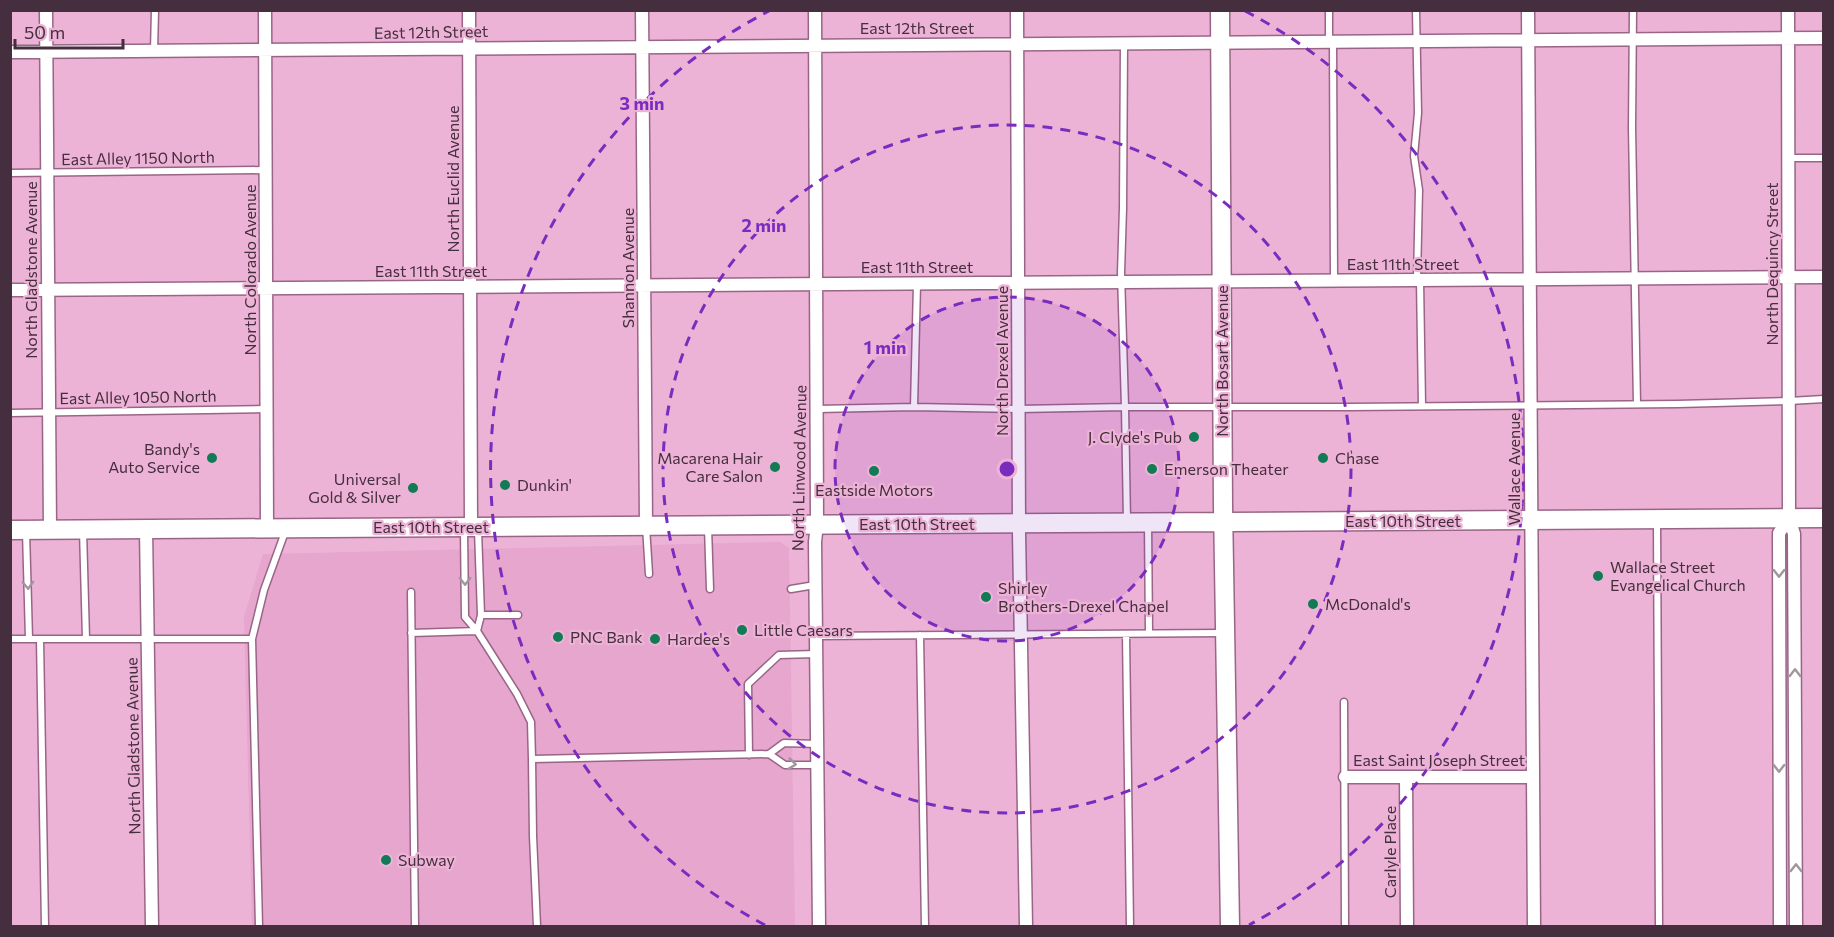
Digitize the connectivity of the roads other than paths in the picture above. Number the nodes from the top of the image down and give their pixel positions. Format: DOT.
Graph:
graph roads {
  1 [pos="46,10"];
  2 [pos="155,10"];
  3 [pos="265,10"];
  4 [pos="469,10"];
  5 [pos="642,10"];
  6 [pos="815,10"];
  7 [pos="1017,10"];
  8 [pos="1220,10"];
  9 [pos="1329,10"];
  10 [pos="1416,10"];
  11 [pos="1528,10"];
  12 [pos="1633,10"];
  13 [pos="1788,10"];
  14 [pos="1633,38"];
  15 [pos="1788,38"];
  16 [pos="1824,38"];
  17 [pos="1416,40"];
  18 [pos="1528,40"];
  19 [pos="1331,41"];
  20 [pos="1220,42"];
  21 [pos="1017,43"];
  22 [pos="1124,43"];
  23 [pos="815,45"];
  24 [pos="643,47"];
  25 [pos="469,48"];
  26 [pos="265,50"];
  27 [pos="154,51"];
  28 [pos="10,52"];
  29 [pos="47,52"];
  30 [pos="1788,158"];
  31 [pos="1824,158"];
  32 [pos="266,170"];
  33 [pos="10,173"];
  34 [pos="47,173"];
  35 [pos="1824,277"];
  36 [pos="1636,278"];
  37 [pos="1788,278"];
  38 [pos="1530,279"];
  39 [pos="1418,280"];
  40 [pos="1334,281"];
  41 [pos="1122,282"];
  42 [pos="1222,282"];
  43 [pos="1018,283"];
  44 [pos="917,284"];
  45 [pos="816,285"];
  46 [pos="644,286"];
  47 [pos="470,287"];
  48 [pos="266,288"];
  49 [pos="10,290"];
  50 [pos="48,290"];
  51 [pos="1824,399"];
  52 [pos="1789,401"];
  53 [pos="1530,404"];
  54 [pos="1637,404"];
  55 [pos="1422,406"];
  56 [pos="914,407"];
  57 [pos="1125,407"];
  58 [pos="1223,407"];
  59 [pos="267,409"];
  60 [pos="817,409"];
  61 [pos="1019,409"];
  62 [pos="49,412"];
  63 [pos="10,413"];
  64 [pos="1789,518"];
  65 [pos="1824,518"];
  66 [pos="1657,519"];
  67 [pos="1531,520"];
  68 [pos="1223,522"];
  69 [pos="1020,523"];
  70 [pos="1127,523"];
  71 [pos="1148,523"];
  72 [pos="818,524"];
  73 [pos="708,525"];
  74 [pos="646,526"];
  75 [pos="471,527"];
  76 [pos="267,528"];
  77 [pos="286,528"];
  78 [pos="18,530"];
  79 [pos="50,530"];
  80 [pos="83,530"];
  81 [pos="146,530"];
  82 [pos="649,574"];
  83 [pos="815,585"];
  84 [pos="710,589"];
  85 [pos="790,589"];
  86 [pos="411,592"];
  87 [pos="481,615"];
  88 [pos="518,615"];
  89 [pos="477,631"];
  90 [pos="411,633"];
  91 [pos="1149,633"];
  92 [pos="1225,633"];
  93 [pos="1021,634"];
  94 [pos="1126,634"];
  95 [pos="920,635"];
  96 [pos="816,636"];
  97 [pos="10,639"];
  98 [pos="29,639"];
  99 [pos="40,639"];
  100 [pos="86,639"];
  101 [pos="148,639"];
  102 [pos="252,639"];
  103 [pos="816,654"];
  104 [pos="1344,702"];
  105 [pos="817,744"];
  106 [pos="769,754"];
  107 [pos="749,755"];
  108 [pos="532,759"];
  109 [pos="817,765"];
  110 [pos="1345,777"];
  111 [pos="1406,777"];
  112 [pos="1533,777"];
  113 [pos="1779,820"];
  114 [pos="1796,820"];
  115 [pos="45,927"];
  116 [pos="152,927"];
  117 [pos="259,927"];
  118 [pos="415,927"];
  119 [pos="537,927"];
  120 [pos="819,927"];
  121 [pos="925,927"];
  122 [pos="1026,927"];
  123 [pos="1130,927"];
  124 [pos="1230,927"];
  125 [pos="1345,927"];
  126 [pos="1407,927"];
  127 [pos="1534,927"];
  128 [pos="1659,927"];
  129 [pos="1780,927"];
  130 [pos="1796,927"];
  1 -- 29 [label="street, North Gladstone Avenue"];
  2 -- 27 [label="lane"];
  3 -- 26 [label="street, North Colorado Avenue"];
  4 -- 25 [label="street, North Euclid Avenue"];
  5 -- 24 [label="street, Shannon Avenue"];
  6 -- 23 [label="street, North Linwood Avenue"];
  7 -- 21 [label="street, North Drexel Avenue"];
  8 -- 20 [label="main road, North Bosart Avenue"];
  9 -- 19 [label="lane"];
  10 -- 17 [label="lane"];
  11 -- 18 [label="street, Wallace Avenue"];
  12 -- 14 [label="lane"];
  13 -- 15 [label="street, North Dequincy Street"];
  14 -- 15 [label="street, East 12th Street"];
  14 -- 18 [label="street, East 12th Street"];
  14 -- 36 [label="lane"];
  15 -- 16 [label="street, East 12th Street"];
  15 -- 30 [label="street, North Dequincy Street"];
  17 -- 18 [label="street, East 12th Street"];
  17 -- 19 [label="street, East 12th Street"];
  17 -- 39 [label="lane"];
  18 -- 38 [label="street, Wallace Avenue"];
  19 -- 20 [label="street, East 12th Street"];
  19 -- 40 [label="lane"];
  20 -- 22 [label="street, East 12th Street"];
  20 -- 42 [label="main road, North Bosart Avenue"];
  21 -- 22 [label="street, East 12th Street"];
  21 -- 23 [label="street, East 12th Street"];
  21 -- 43 [label="street, North Drexel Avenue"];
  22 -- 41 [label="lane"];
  23 -- 24 [label="street, East 12th Street"];
  23 -- 45 [label="street, North Linwood Avenue"];
  24 -- 25 [label="street, East 12th Street"];
  24 -- 46 [label="street, Shannon Avenue"];
  25 -- 26 [label="street, East 12th Street"];
  25 -- 47 [label="street, North Euclid Avenue"];
  26 -- 27 [label="street, East 12th Street"];
  26 -- 32 [label="street, North Colorado Avenue"];
  27 -- 29 [label="street, East 12th Street"];
  28 -- 29 [label="street, East 12th Street"];
  29 -- 34 [label="street, North Gladstone Avenue"];
  30 -- 31 [label="lane"];
  30 -- 37 [label="street, North Dequincy Street"];
  32 -- 34 [label="lane, East Alley 1150 North"];
  32 -- 48 [label="street, North Colorado Avenue"];
  33 -- 34 [label="lane, East Alley 1150 North"];
  34 -- 50 [label="street, North Gladstone Avenue"];
  35 -- 37 [label="street, East 11th Street"];
  36 -- 37 [label="street, East 11th Street"];
  36 -- 38 [label="street, East 11th Street"];
  36 -- 54 [label="lane"];
  37 -- 52 [label="street, North Dequincy Street"];
  38 -- 39 [label="street, East 11th Street"];
  38 -- 53 [label="street, Wallace Avenue"];
  39 -- 40 [label="street, East 11th Street"];
  39 -- 55 [label="lane"];
  40 -- 42 [label="street, East 11th Street"];
  41 -- 42 [label="street, East 11th Street"];
  41 -- 43 [label="street, East 11th Street"];
  41 -- 57 [label="lane"];
  42 -- 58 [label="main road, North Bosart Avenue"];
  43 -- 44 [label="street, East 11th Street"];
  43 -- 61 [label="street, North Drexel Avenue"];
  44 -- 45 [label="street, East 11th Street"];
  44 -- 56 [label="lane"];
  45 -- 46 [label="street, East 11th Street"];
  45 -- 60 [label="street, North Linwood Avenue"];
  46 -- 47 [label="street, East 11th Street"];
  46 -- 74 [label="street, Shannon Avenue"];
  47 -- 48 [label="street, East 11th Street"];
  47 -- 75 [label="street, North Euclid Avenue"];
  48 -- 50 [label="street, East 11th Street"];
  48 -- 59 [label="street, North Colorado Avenue"];
  49 -- 50 [label="street, East 11th Street"];
  50 -- 62 [label="street, North Gladstone Avenue"];
  51 -- 52 [label="lane"];
  52 -- 54 [label="lane"];
  52 -- 64 [label="street, North Dequincy Street"];
  53 -- 54 [label="lane"];
  53 -- 55 [label="lane"];
  53 -- 67 [label="street, Wallace Avenue"];
  55 -- 58 [label="lane"];
  56 -- 60 [label="lane"];
  56 -- 61 [label="lane"];
  57 -- 58 [label="lane"];
  57 -- 61 [label="lane"];
  57 -- 70 [label="lane"];
  58 -- 68 [label="main road, North Bosart Avenue"];
  59 -- 62 [label="lane, East Alley 1050 North"];
  59 -- 76 [label="street, North Colorado Avenue"];
  60 -- 72 [label="street, North Linwood Avenue"];
  61 -- 69 [label="street, North Drexel Avenue"];
  62 -- 63 [label="lane, East Alley 1050 North"];
  62 -- 79 [label="street, North Gladstone Avenue"];
  64 -- 65 [label="main road, East 10th Street"];
  64 -- 66 [label="main road, East 10th Street"];
  64 -- 113 [label="street, North Dequincy Street, one-way"];
  114 -- 64 [label="street, North Dequincy Street, one-way"];
  66 -- 67 [label="main road, East 10th Street"];
  66 -- 128 [label="lane"];
  67 -- 68 [label="main road, East 10th Street"];
  67 -- 112 [label="street, Wallace Avenue"];
  68 -- 71 [label="main road, East 10th Street"];
  68 -- 92 [label="main road, North Bosart Avenue"];
  69 -- 70 [label="main road, East 10th Street"];
  69 -- 72 [label="main road, East 10th Street"];
  69 -- 93 [label="street, North Drexel Avenue"];
  70 -- 71 [label="main road, East 10th Street"];
  71 -- 91 [label="lane"];
  72 -- 73 [label="main road, East 10th Street"];
  72 -- 83 [label="street, North Linwood Avenue"];
  73 -- 74 [label="main road, East 10th Street"];
  73 -- 84 [label="lane"];
  74 -- 75 [label="main road, East 10th Street"];
  74 -- 82 [label="lane"];
  75 -- 77 [label="main road, East 10th Street"];
  75 -- 87 [label="lane"];
  75 -- 89 [label="lane, one-way"];
  76 -- 77 [label="main road, East 10th Street"];
  76 -- 81 [label="main road, East 10th Street"];
  77 -- 102 [label="lane"];
  78 -- 79 [label="main road, East 10th Street"];
  78 -- 98 [label="lane, one-way"];
  79 -- 80 [label="main road, East 10th Street"];
  80 -- 81 [label="main road, East 10th Street"];
  80 -- 100 [label="lane"];
  81 -- 101 [label="street, North Gladstone Avenue"];
  83 -- 85 [label="lane"];
  83 -- 96 [label="street, North Linwood Avenue"];
  86 -- 90 [label="lane"];
  87 -- 88 [label="lane"];
  87 -- 89 [label="lane"];
  89 -- 90 [label="lane"];
  89 -- 108 [label="lane"];
  90 -- 118 [label="lane"];
  91 -- 92 [label="lane"];
  91 -- 94 [label="lane"];
  92 -- 124 [label="main road, North Bosart Avenue"];
  93 -- 94 [label="lane"];
  93 -- 95 [label="lane"];
  93 -- 122 [label="street, North Drexel Avenue"];
  94 -- 123 [label="lane"];
  95 -- 96 [label="lane"];
  95 -- 121 [label="lane"];
  96 -- 103 [label="street, North Linwood Avenue"];
  97 -- 98 [label="lane"];
  98 -- 99 [label="lane"];
  99 -- 100 [label="lane"];
  99 -- 115 [label="lane"];
  100 -- 101 [label="lane"];
  101 -- 102 [label="lane"];
  101 -- 116 [label="street, North Gladstone Avenue"];
  102 -- 117 [label="lane"];
  103 -- 105 [label="street, North Linwood Avenue"];
  103 -- 107 [label="lane"];
  104 -- 110 [label="lane"];
  105 -- 106 [label="lane"];
  105 -- 109 [label="street, North Linwood Avenue"];
  106 -- 107 [label="lane"];
  106 -- 109 [label="lane, one-way"];
  107 -- 108 [label="lane"];
  108 -- 119 [label="lane"];
  109 -- 120 [label="street, North Linwood Avenue"];
  110 -- 111 [label="street, East Saint Joseph Street"];
  110 -- 125 [label="lane"];
  111 -- 112 [label="street, East Saint Joseph Street"];
  111 -- 126 [label="street, Carlyle Place"];
  112 -- 127 [label="street, Wallace Avenue"];
  113 -- 114 [label="street"];
  113 -- 129 [label="street, North Dequincy Street"];
  130 -- 114 [label="street, North Dequincy Street, one-way"];
}
